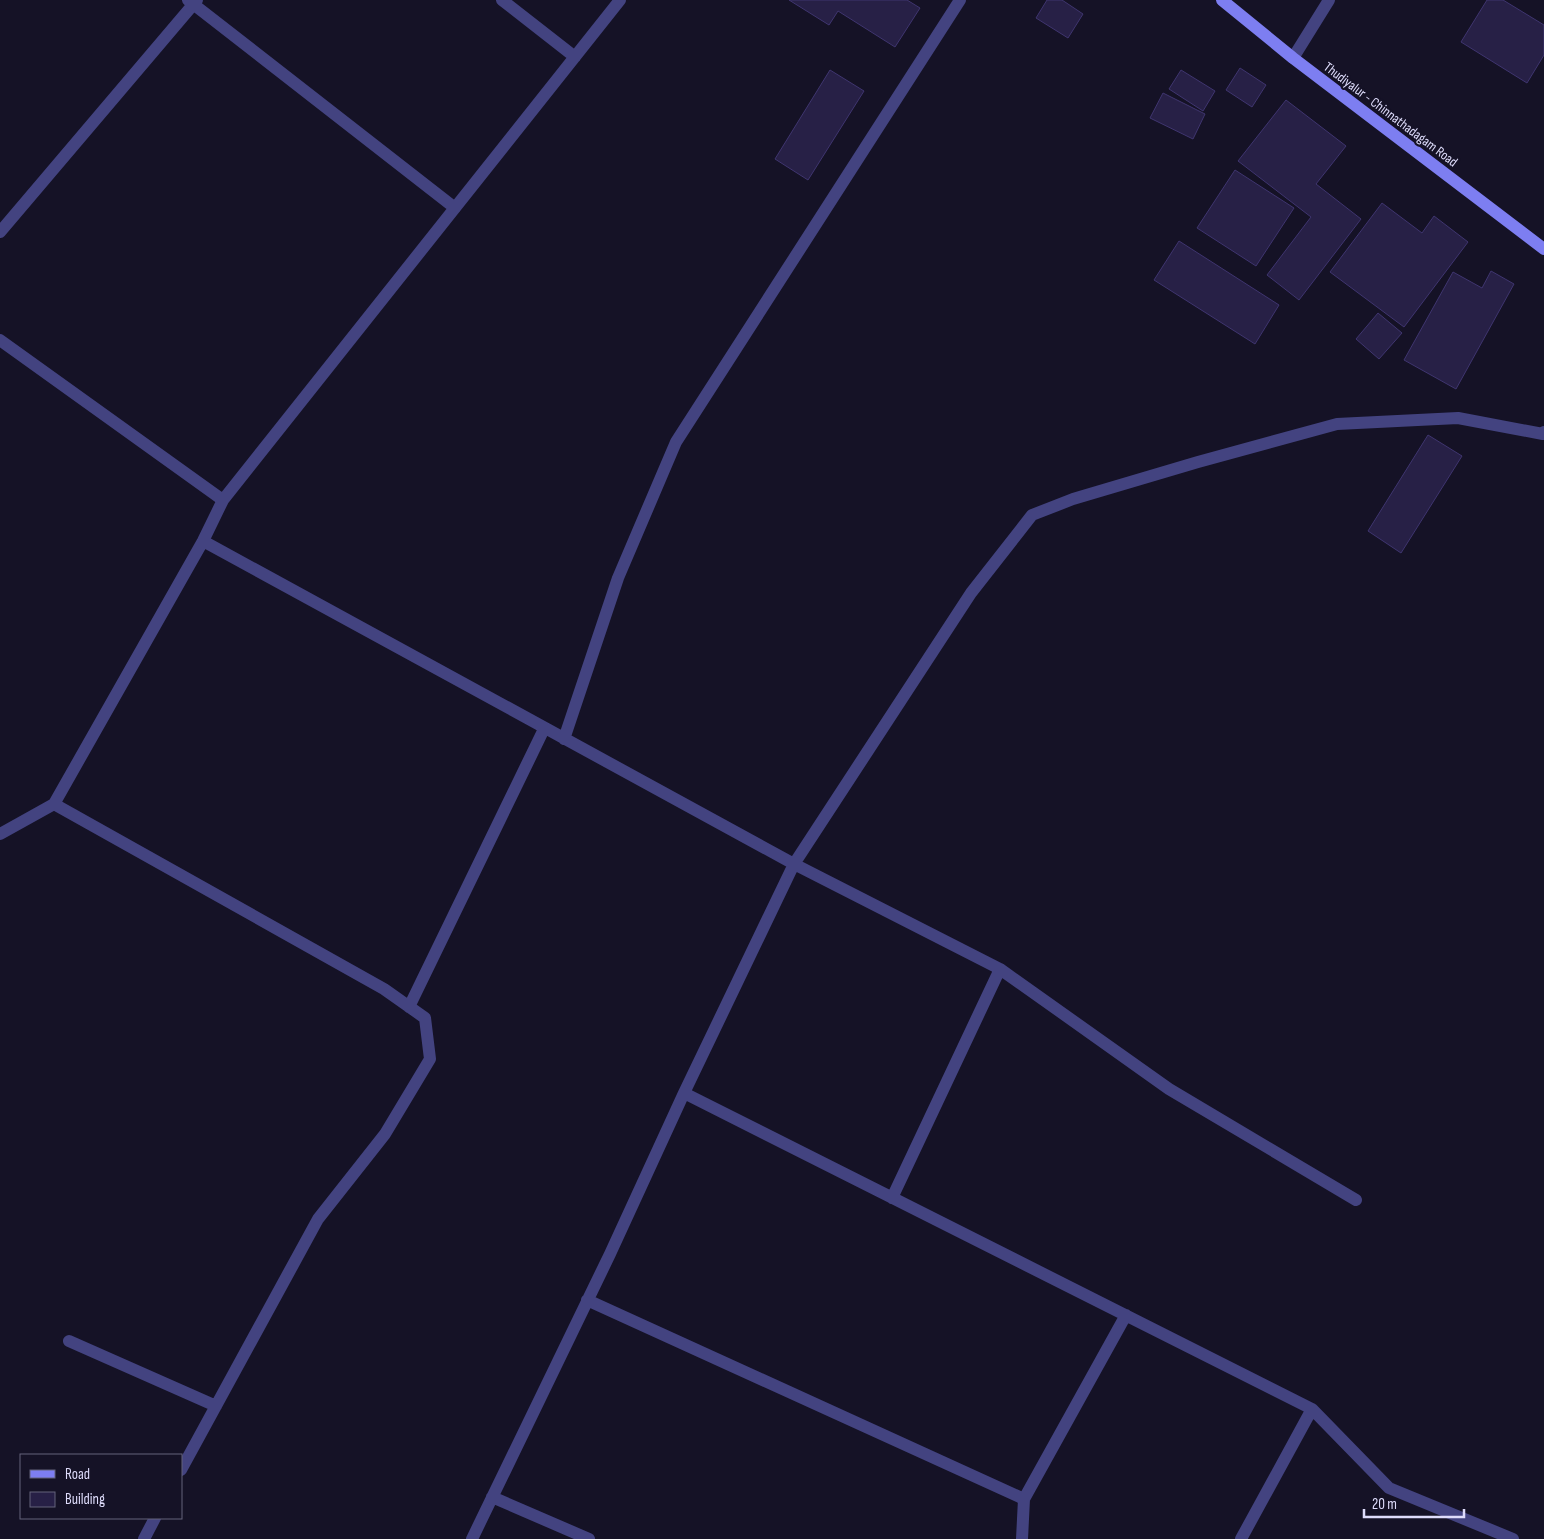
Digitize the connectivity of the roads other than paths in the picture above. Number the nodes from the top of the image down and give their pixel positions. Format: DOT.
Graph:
graph roads {
  1 [pos="502,0"];
  2 [pos="620,0"];
  3 [pos="960,0"];
  4 [pos="1222,0"];
  5 [pos="1329,0"];
  6 [pos="193,1"];
  7 [pos="575,56"];
  8 [pos="1293,58"];
  9 [pos="455,208"];
  10 [pos="0,232"];
  11 [pos="1544,249"];
  12 [pos="0,340"];
  13 [pos="1544,432"];
  14 [pos="223,500"];
  15 [pos="203,541"];
  16 [pos="544,729"];
  17 [pos="564,739"];
  18 [pos="54,804"];
  19 [pos="0,834"];
  20 [pos="794,864"];
  21 [pos="1000,969"];
  22 [pos="409,1007"];
  23 [pos="684,1093"];
  24 [pos="892,1198"];
  25 [pos="1356,1200"];
  26 [pos="587,1300"];
  27 [pos="1126,1315"];
  28 [pos="69,1341"];
  29 [pos="216,1406"];
  30 [pos="1312,1409"];
  31 [pos="182,1468"];
  32 [pos="492,1497"];
  33 [pos="1024,1499"];
  34 [pos="155,1519"];
  35 [pos="144,1539"];
  36 [pos="472,1539"];
  37 [pos="589,1539"];
  38 [pos="1022,1539"];
  39 [pos="1241,1539"];
  40 [pos="1513,1539"];
  1 -- 7 [label="street"];
  2 -- 7 [label="street"];
  3 -- 17 [label="street"];
  4 -- 8 [label="main road, Thudiyalur - Chinnathadagam Road"];
  5 -- 8 [label="street"];
  6 -- 9 [label="street"];
  6 -- 10 [label="street"];
  7 -- 9 [label="street"];
  8 -- 11 [label="main road, Thudiyalur - Chinnathadagam Road"];
  9 -- 14 [label="street"];
  12 -- 14 [label="street"];
  13 -- 20 [label="street"];
  14 -- 15 [label="street"];
  15 -- 16 [label="street"];
  15 -- 18 [label="street"];
  16 -- 17 [label="street"];
  16 -- 22 [label="street"];
  17 -- 20 [label="street"];
  18 -- 19 [label="street"];
  18 -- 22 [label="street"];
  20 -- 21 [label="street"];
  20 -- 23 [label="street"];
  21 -- 24 [label="street"];
  21 -- 25 [label="street"];
  22 -- 29 [label="street"];
  23 -- 24 [label="street"];
  23 -- 26 [label="street"];
  24 -- 27 [label="street"];
  26 -- 32 [label="street"];
  26 -- 33 [label="street"];
  27 -- 30 [label="street"];
  27 -- 33 [label="street"];
  28 -- 29 [label="street"];
  29 -- 31 [label="street"];
  30 -- 39 [label="street"];
  30 -- 40 [label="street"];
  32 -- 36 [label="street"];
  32 -- 37 [label="street"];
  33 -- 38 [label="street"];
  34 -- 35 [label="street"];
}
